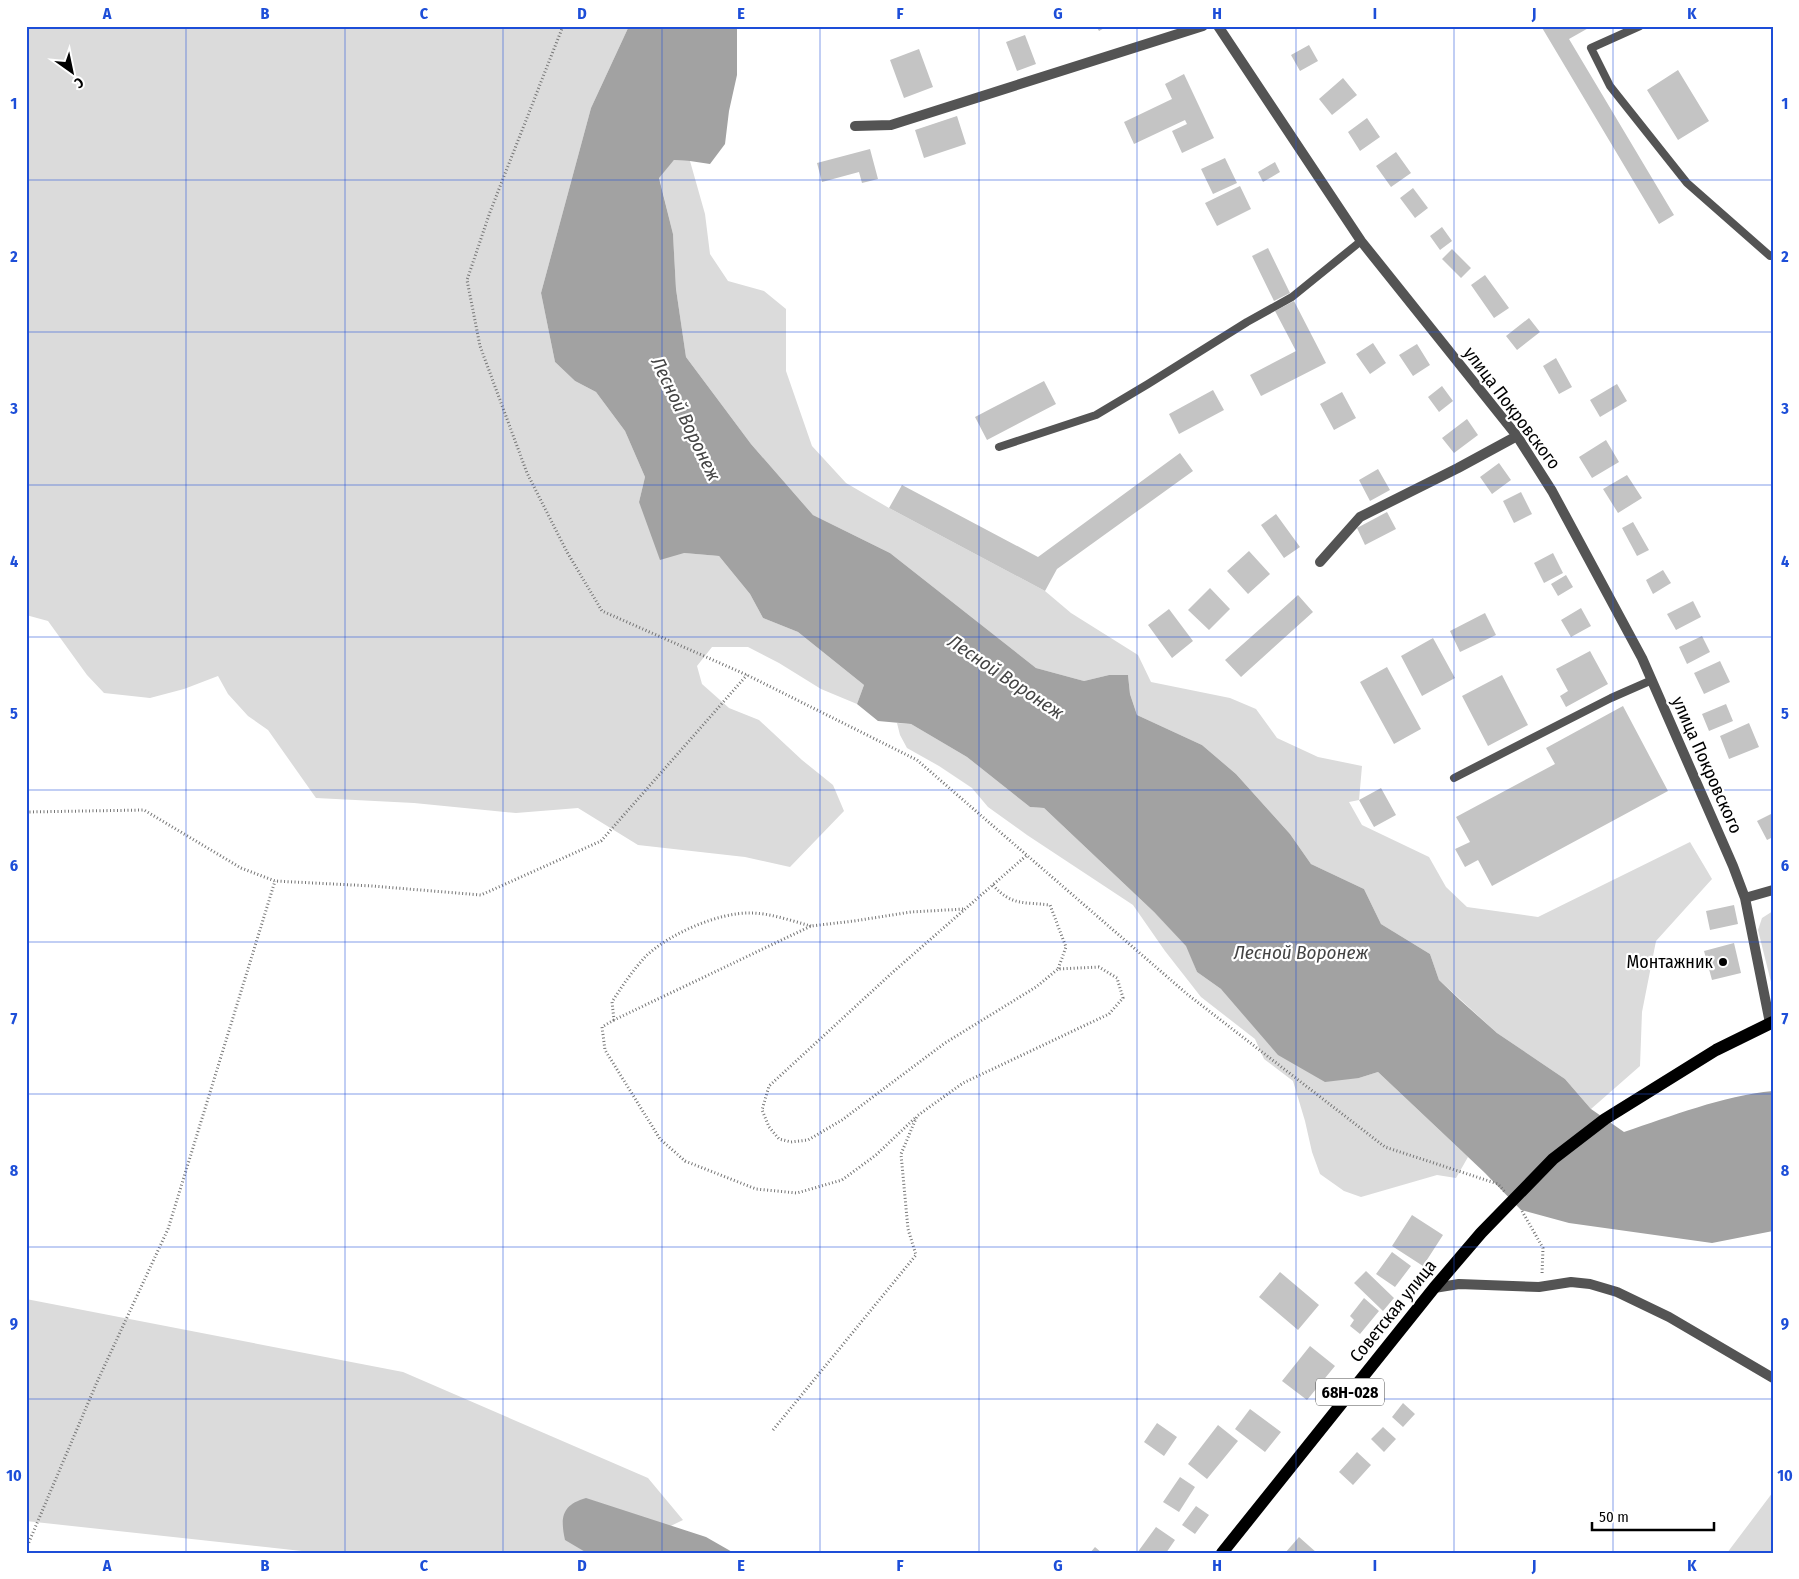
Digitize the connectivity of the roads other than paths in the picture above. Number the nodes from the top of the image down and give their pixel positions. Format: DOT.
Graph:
graph roads {
  1 [pos="1203,26"];
  2 [pos="1218,26"];
  3 [pos="1640,26"];
  4 [pos="855,126"];
  5 [pos="1361,241"];
  6 [pos="1773,255"];
  7 [pos="1517,436"];
  8 [pos="999,447"];
  9 [pos="1320,562"];
  10 [pos="1652,680"];
  11 [pos="1454,778"];
  12 [pos="1773,890"];
  13 [pos="1745,898"];
  14 [pos="1771,1022"];
  15 [pos="1434,1288"];
  16 [pos="1773,1378"];
  17 [pos="1222,1553"];
  1 -- 4 [label="street"];
  2 -- 5 [label="street, улица Покровского"];
  3 -- 6 [label="lane"];
  5 -- 7 [label="street, улица Покровского"];
  5 -- 8 [label="lane"];
  7 -- 9 [label="street"];
  7 -- 10 [label="street, улица Покровского"];
  10 -- 11 [label="lane"];
  10 -- 13 [label="street, улица Покровского"];
  12 -- 13 [label="street"];
  13 -- 14 [label="street, улица Покровского"];
  14 -- 15 [label="main road, Советская улица / 68Н-028"];
  15 -- 16 [label="street"];
  15 -- 17 [label="main road, Советская улица / 68Н-028"];
}
